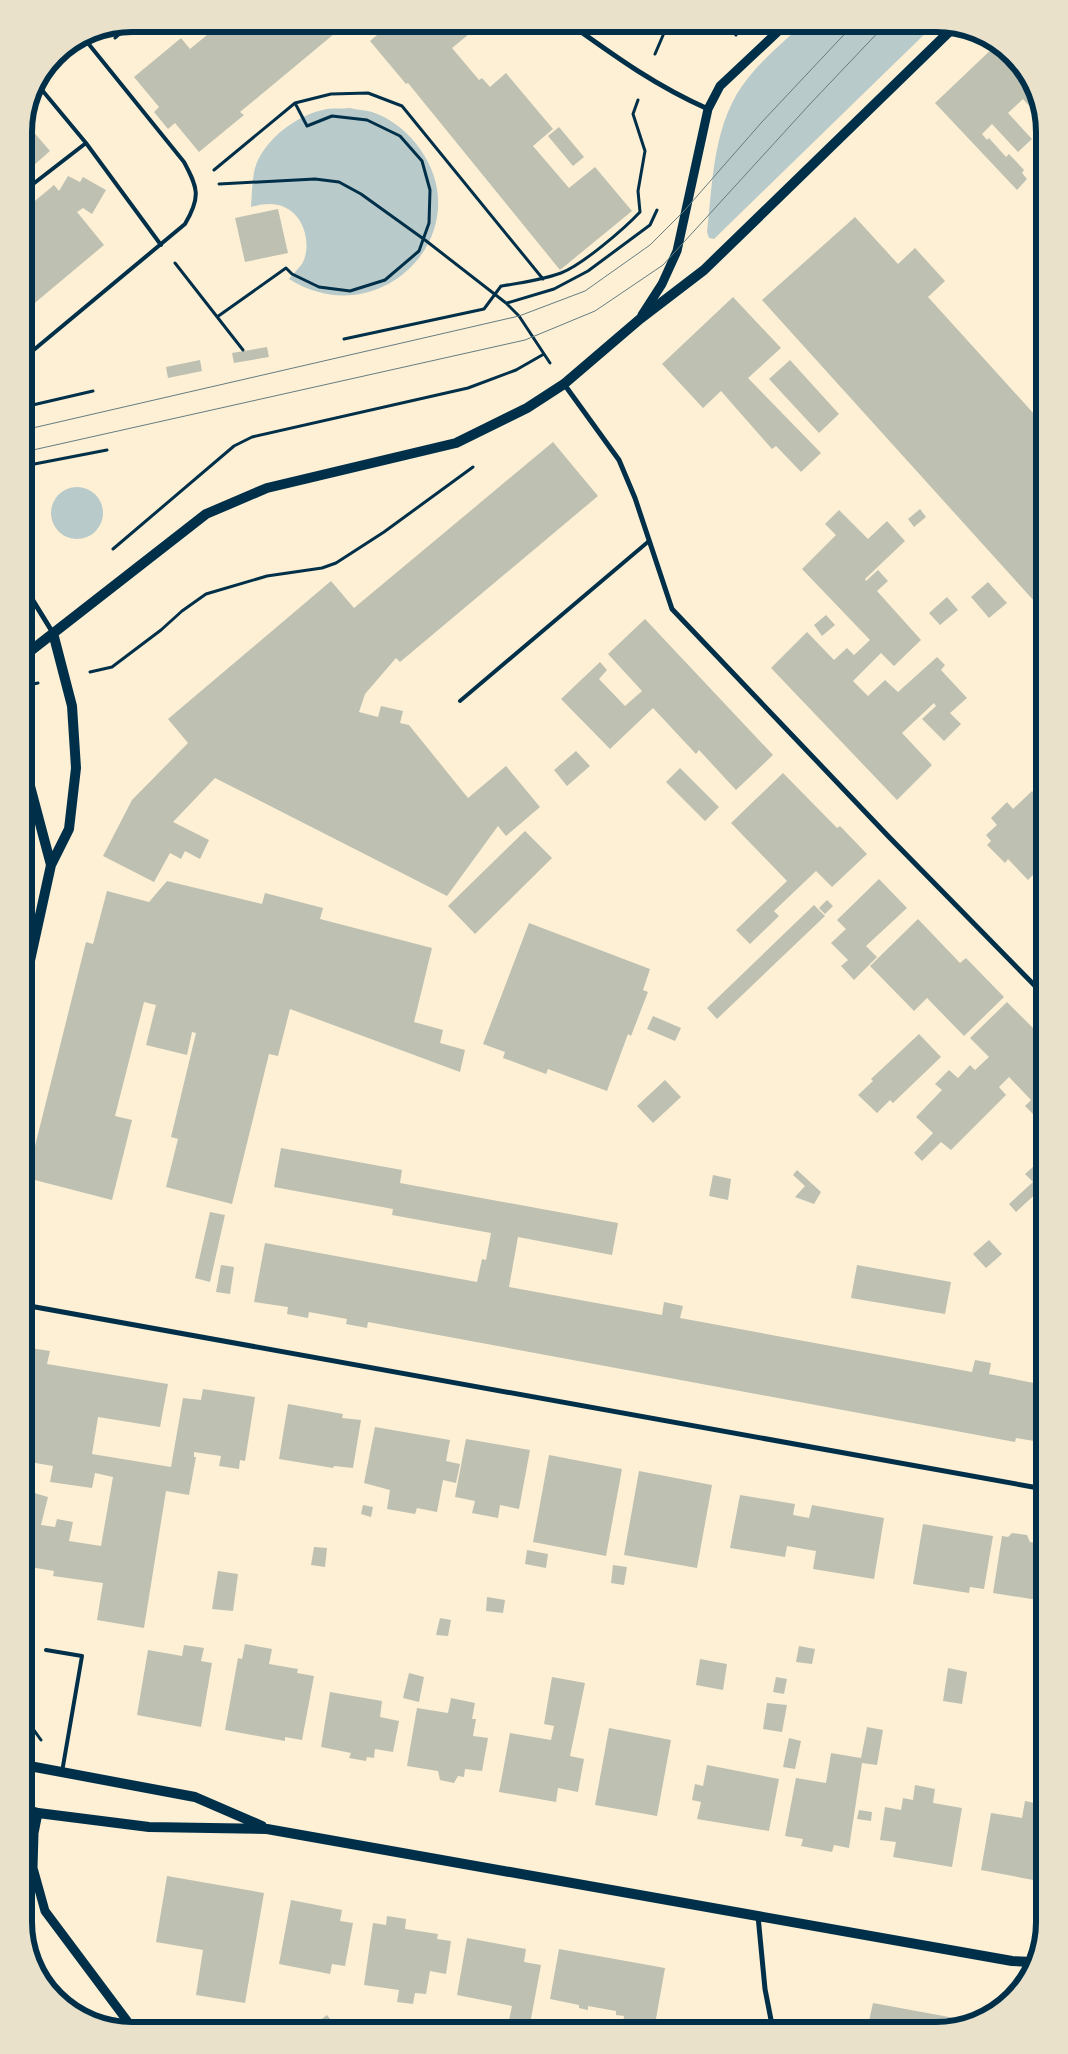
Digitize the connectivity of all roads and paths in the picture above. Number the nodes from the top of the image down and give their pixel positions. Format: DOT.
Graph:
graph roads {
  1 [pos="583,33"];
  2 [pos="664,33"];
  3 [pos="776,33"];
  4 [pos="947,33"];
  5 [pos="87,43"];
  6 [pos="645,76"];
  7 [pos="42,90"];
  8 [pos="294,103"];
  9 [pos="708,109"];
  10 [pos="86,143"];
  11 [pos="33,184"];
  12 [pos="196,185"];
  13 [pos="650,225"];
  14 [pos="425,240"];
  15 [pos="161,245"];
  16 [pos="543,279"];
  17 [pos="495,294"];
  18 [pos="506,303"];
  19 [pos="217,317"];
  20 [pos="640,319"];
  21 [pos="344,339"];
  22 [pos="243,350"];
  23 [pos="33,351"];
  24 [pos="564,384"];
  25 [pos="92,391"];
  26 [pos="33,405"];
  27 [pos="107,450"];
  28 [pos="33,464"];
  29 [pos="476,465"];
  30 [pos="649,541"];
  31 [pos="33,600"];
  32 [pos="53,633"];
  33 [pos="33,649"];
  34 [pos="65,678"];
  35 [pos="33,684"];
  36 [pos="460,701"];
  37 [pos="33,796"];
  38 [pos="51,865"];
  39 [pos="33,949"];
  40 [pos="1036,987"];
  41 [pos="32,1307"];
  42 [pos="1036,1488"];
  43 [pos="46,1650"];
  44 [pos="32,1766"];
  45 [pos="62,1772"];
  46 [pos="32,1811"];
  47 [pos="38,1813"];
  48 [pos="267,1829"];
  49 [pos="32,1845"];
  50 [pos="32,1879"];
  51 [pos="758,1915"];
  52 [pos="1027,1962"];
  53 [pos="127,2021"];
  54 [pos="771,2022"];
  1 -- 6 [label="street"];
  2 -- 6 [label="path"];
  3 -- 9 [label="street"];
  4 -- 20 [label="main road"];
  5 -- 12 [label="lane"];
  6 -- 9 [label="street"];
  6 -- 16 [label="path"];
  7 -- 10 [label="lane"];
  8 -- 12 [label="path"];
  8 -- 14 [label="path"];
  8 -- 16 [label="path"];
  9 -- 20 [label="street"];
  10 -- 11 [label="lane"];
  10 -- 15 [label="lane"];
  12 -- 14 [label="path"];
  12 -- 15 [label="lane"];
  13 -- 18 [label="path"];
  14 -- 17 [label="path"];
  14 -- 19 [label="path"];
  15 -- 19 [label="path"];
  15 -- 23 [label="lane"];
  16 -- 17 [label="path"];
  17 -- 18 [label="path"];
  17 -- 21 [label="path"];
  18 -- 24 [label="path"];
  19 -- 22 [label="path"];
  20 -- 24 [label="main road"];
  24 -- 30 [label="street"];
  24 -- 32 [label="main road"];
  25 -- 26 [label="path"];
  27 -- 28 [label="path"];
  29 -- 34 [label="path"];
  30 -- 36 [label="lane"];
  30 -- 40 [label="street"];
  31 -- 32 [label="street"];
  32 -- 33 [label="main road"];
  32 -- 34 [label="main road"];
  34 -- 35 [label="path"];
  34 -- 38 [label="main road"];
  37 -- 38 [label="main road"];
  38 -- 39 [label="main road"];
  41 -- 42 [label="street"];
  43 -- 45 [label="lane"];
  44 -- 45 [label="main road"];
  45 -- 48 [label="main road"];
  46 -- 47 [label="main road"];
  47 -- 48 [label="main road"];
  47 -- 49 [label="street"];
  48 -- 51 [label="main road"];
  50 -- 53 [label="street"];
  51 -- 52 [label="main road"];
  51 -- 54 [label="street"];
}
